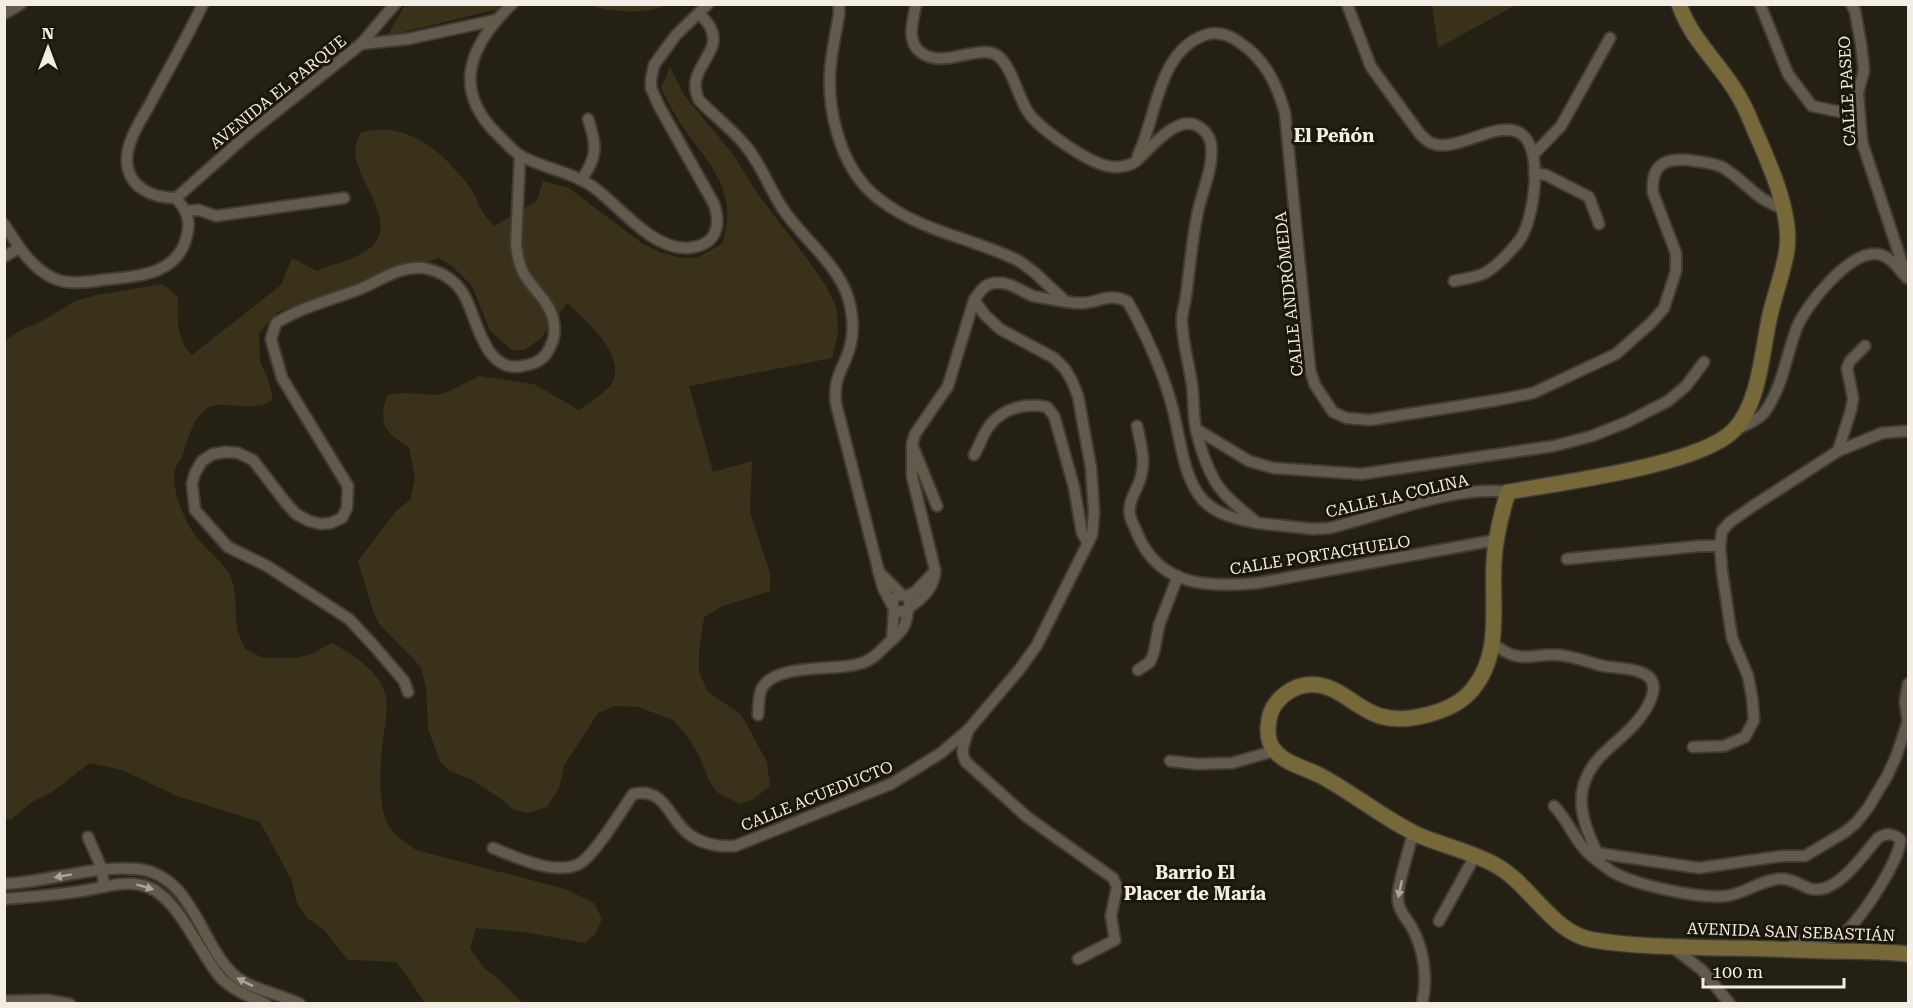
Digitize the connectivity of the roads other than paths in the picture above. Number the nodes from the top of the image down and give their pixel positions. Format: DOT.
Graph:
graph roads {
  1 [pos="21,4"];
  2 [pos="203,4"];
  3 [pos="395,4"];
  4 [pos="512,4"];
  5 [pos="708,4"];
  6 [pos="838,4"];
  7 [pos="916,4"];
  8 [pos="1347,4"];
  9 [pos="1679,4"];
  10 [pos="1760,4"];
  11 [pos="1851,4"];
  12 [pos="699,13"];
  13 [pos="4,14"];
  14 [pos="496,20"];
  15 [pos="1610,38"];
  16 [pos="361,44"];
  17 [pos="1860,116"];
  18 [pos="588,119"];
  19 [pos="520,155"];
  20 [pos="1533,155"];
  21 [pos="1133,163"];
  22 [pos="1534,173"];
  23 [pos="581,180"];
  24 [pos="176,198"];
  25 [pos="344,198"];
  26 [pos="1784,210"];
  27 [pos="187,211"];
  28 [pos="4,224"];
  29 [pos="1599,224"];
  30 [pos="20,249"];
  31 [pos="4,257"];
  32 [pos="1908,278"];
  33 [pos="1454,281"];
  34 [pos="974,300"];
  35 [pos="1065,300"];
  36 [pos="1865,346"];
  37 [pos="1704,362"];
  38 [pos="1137,426"];
  39 [pos="1196,429"];
  40 [pos="1734,430"];
  41 [pos="1908,431"];
  42 [pos="912,444"];
  43 [pos="1838,451"];
  44 [pos="974,455"];
  45 [pos="1508,492"];
  46 [pos="937,506"];
  47 [pos="1257,523"];
  48 [pos="1496,540"];
  49 [pos="1088,543"];
  50 [pos="1720,546"];
  51 [pos="1567,559"];
  52 [pos="878,570"];
  53 [pos="935,570"];
  54 [pos="1178,576"];
  55 [pos="904,595"];
  56 [pos="893,607"];
  57 [pos="909,608"];
  58 [pos="892,640"];
  59 [pos="1493,644"];
  60 [pos="1138,670"];
  61 [pos="1908,684"];
  62 [pos="408,692"];
  63 [pos="758,716"];
  64 [pos="1908,722"];
  65 [pos="969,729"];
  66 [pos="1693,747"];
  67 [pos="1274,751"];
  68 [pos="1170,761"];
  69 [pos="1554,806"];
  70 [pos="1413,832"];
  71 [pos="88,837"];
  72 [pos="493,848"];
  73 [pos="1475,856"];
  74 [pos="1599,858"];
  75 [pos="102,869"];
  76 [pos="4,884"];
  77 [pos="104,887"];
  78 [pos="4,899"];
  79 [pos="1439,921"];
  80 [pos="1672,947"];
  81 [pos="1787,950"];
  82 [pos="1907,952"];
  83 [pos="1078,959"];
  84 [pos="4,1001"];
  85 [pos="70,1004"];
  86 [pos="266,1004"];
  87 [pos="300,1004"];
  88 [pos="1422,1004"];
  89 [pos="1730,1004"];
  1 -- 13 [label="street"];
  2 -- 24 [label="street"];
  3 -- 16 [label="street, AVENIDA EL PARQUE"];
  4 -- 14 [label="street"];
  5 -- 12 [label="street"];
  6 -- 35 [label="street"];
  7 -- 21 [label="street"];
  8 -- 20 [label="street"];
  9 -- 26 [label="street"];
  10 -- 17 [label="street"];
  11 -- 17 [label="street, CALLE PASEO"];
  12 -- 23 [label="street"];
  12 -- 52 [label="street"];
  14 -- 16 [label="street"];
  14 -- 19 [label="street"];
  15 -- 20 [label="street"];
  16 -- 24 [label="street, AVENIDA EL PARQUE"];
  17 -- 32 [label="street, CALLE PASEO"];
  18 -- 23 [label="street"];
  19 -- 23 [label="street"];
  19 -- 62 [label="street"];
  20 -- 22 [label="street"];
  21 -- 26 [label="street, CALLE ANDRÓMEDA"];
  21 -- 39 [label="street"];
  22 -- 29 [label="street"];
  22 -- 33 [label="street"];
  24 -- 27 [label="street"];
  25 -- 27 [label="street"];
  26 -- 40 [label="street"];
  27 -- 30 [label="street"];
  28 -- 30 [label="street"];
  30 -- 31 [label="street"];
  32 -- 40 [label="street"];
  34 -- 35 [label="street, CALLE LA COLINA"];
  34 -- 42 [label="street"];
  34 -- 49 [label="street, CALLE ACUEDUCTO"];
  35 -- 47 [label="street, CALLE LA COLINA"];
  36 -- 43 [label="street"];
  37 -- 39 [label="street"];
  38 -- 54 [label="street, CALLE PORTACHUELO"];
  39 -- 47 [label="street"];
  40 -- 45 [label="street"];
  41 -- 43 [label="street"];
  42 -- 46 [label="street"];
  42 -- 53 [label="street"];
  43 -- 50 [label="street"];
  44 -- 49 [label="street"];
  45 -- 47 [label="street, CALLE LA COLINA"];
  45 -- 48 [label="street"];
  48 -- 54 [label="street, CALLE PORTACHUELO"];
  48 -- 59 [label="street"];
  49 -- 65 [label="street, CALLE ACUEDUCTO"];
  50 -- 51 [label="street"];
  50 -- 66 [label="street"];
  52 -- 55 [label="street"];
  52 -- 56 [label="street"];
  53 -- 55 [label="street"];
  53 -- 57 [label="street"];
  54 -- 60 [label="street"];
  55 -- 56 [label="street"];
  55 -- 57 [label="street"];
  56 -- 57 [label="street"];
  56 -- 58 [label="street"];
  57 -- 58 [label="street"];
  58 -- 63 [label="street"];
  59 -- 67 [label="street"];
  59 -- 74 [label="street"];
  61 -- 64 [label="street"];
  64 -- 74 [label="street"];
  65 -- 72 [label="street, CALLE ACUEDUCTO"];
  65 -- 83 [label="street"];
  67 -- 68 [label="street"];
  67 -- 70 [label="street, AVENIDA SAN SEBASTIÁN"];
  69 -- 74 [label="street"];
  70 -- 73 [label="street, AVENIDA SAN SEBASTIÁN"];
  70 -- 88 [label="street, one-way"];
  71 -- 75 [label="street"];
  73 -- 79 [label="street"];
  73 -- 80 [label="street, AVENIDA SAN SEBASTIÁN"];
  74 -- 81 [label="street"];
  75 -- 76 [label="street, one-way"];
  75 -- 77 [label="street"];
  87 -- 75 [label="street, one-way"];
  77 -- 78 [label="street"];
  77 -- 86 [label="street, one-way"];
  80 -- 81 [label="street, AVENIDA SAN SEBASTIÁN"];
  80 -- 89 [label="street"];
  81 -- 82 [label="street, AVENIDA SAN SEBASTIÁN"];
  84 -- 85 [label="street"];
}
